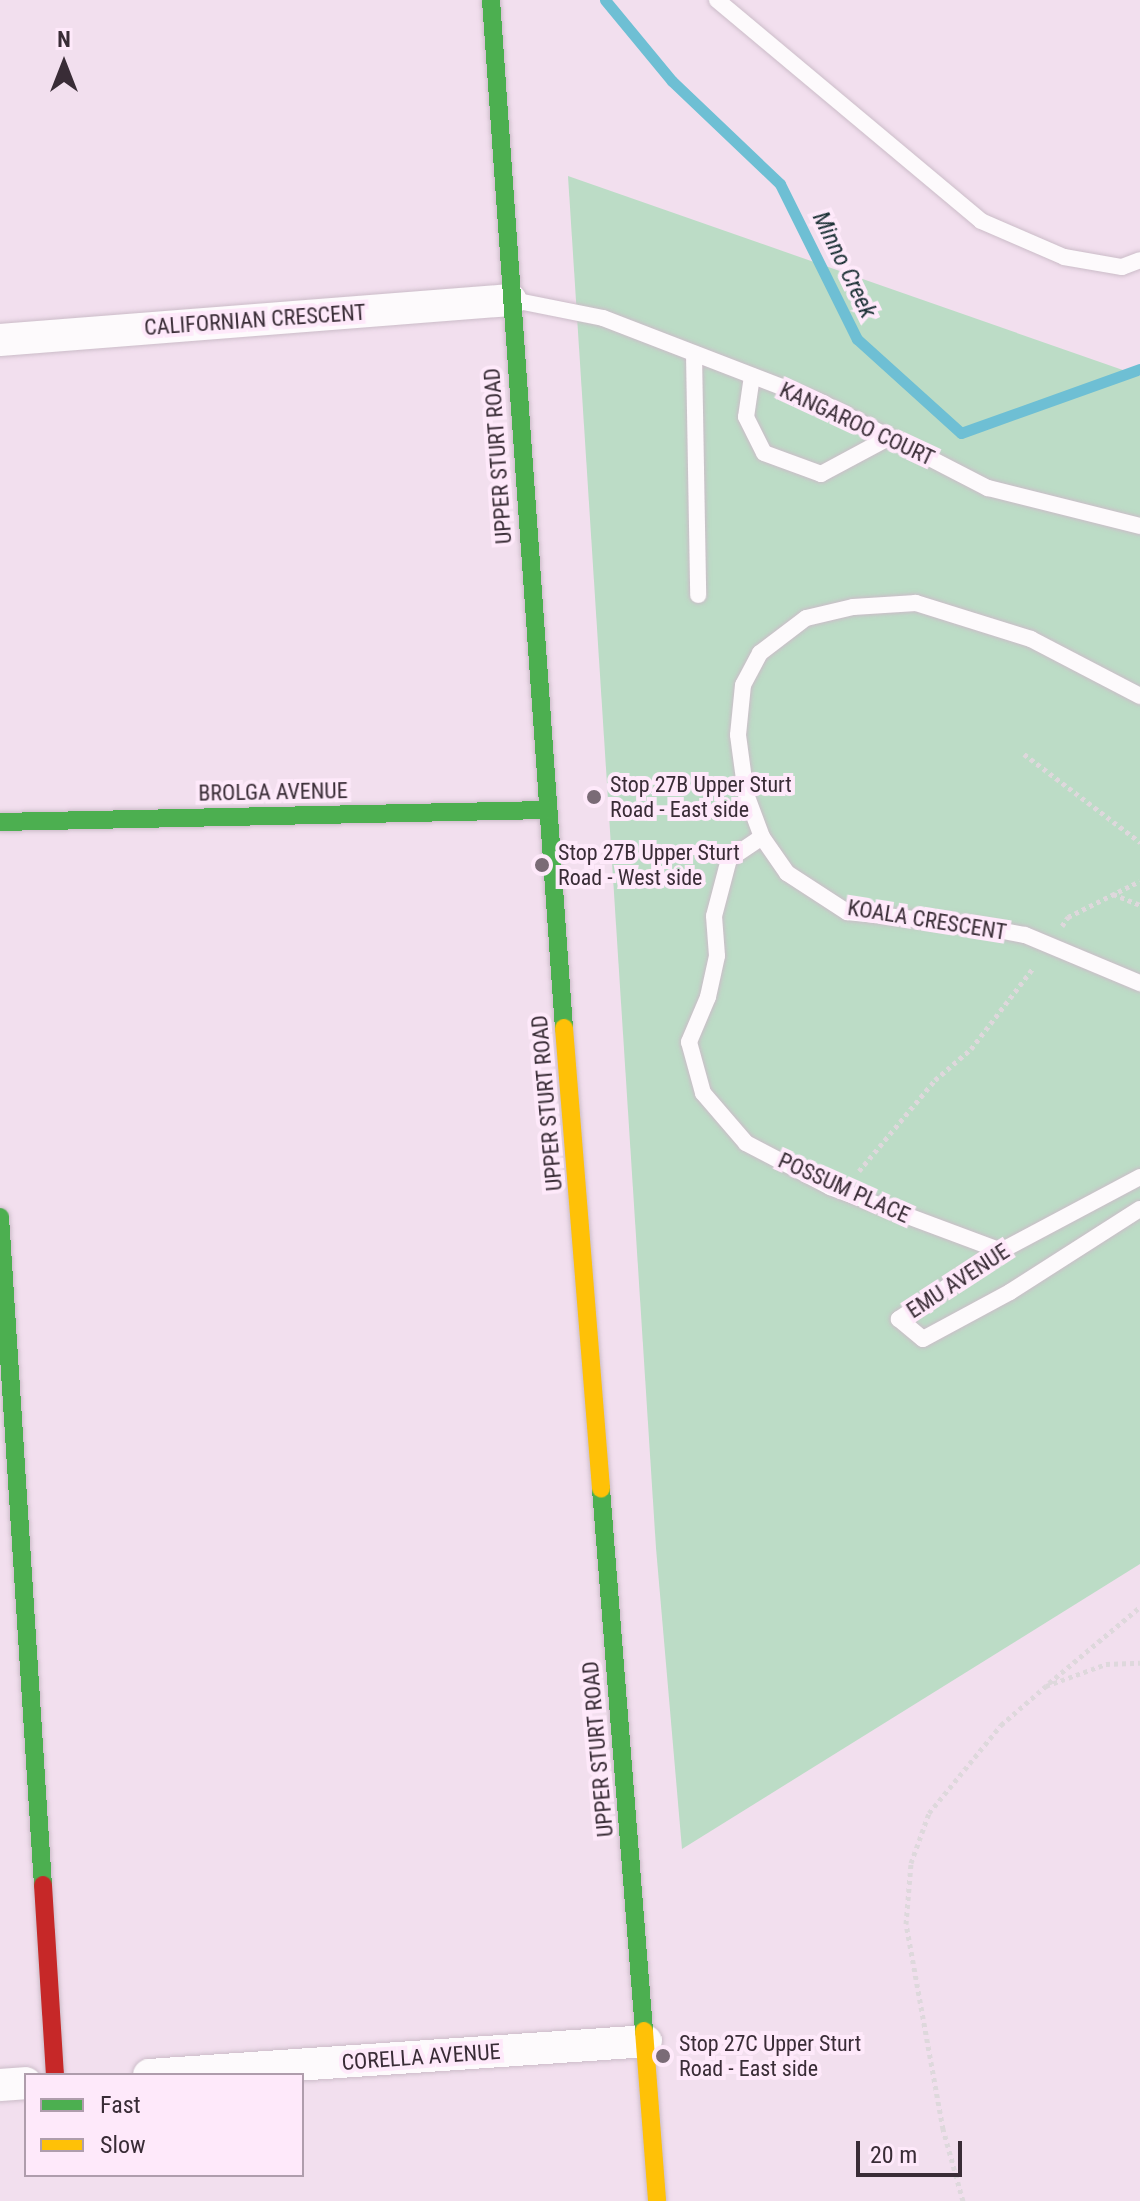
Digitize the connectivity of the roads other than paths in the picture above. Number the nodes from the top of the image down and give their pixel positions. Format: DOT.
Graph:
graph roads {
  1 [pos="491,0"];
  2 [pos="717,0"];
  3 [pos="1140,260"];
  4 [pos="510,300"];
  5 [pos="0,340"];
  6 [pos="694,354"];
  7 [pos="752,376"];
  8 [pos="890,437"];
  9 [pos="1140,526"];
  10 [pos="698,595"];
  11 [pos="1140,696"];
  12 [pos="547,810"];
  13 [pos="0,822"];
  14 [pos="762,837"];
  15 [pos="1140,983"];
  16 [pos="1140,1177"];
  17 [pos="1140,1209"];
  18 [pos="0,1217"];
  19 [pos="1001,1251"];
  20 [pos="646,2041"];
  21 [pos="55,2073"];
  22 [pos="178,2073"];
  23 [pos="24,2083"];
  24 [pos="0,2085"];
  25 [pos="657,2201"];
  1 -- 4 [label="main road, UPPER STURT ROAD"];
  2 -- 3 [label="lane"];
  4 -- 5 [label="street, CALIFORNIAN CRESCENT"];
  4 -- 6 [label="lane, KANGAROO COURT"];
  4 -- 12 [label="main road, UPPER STURT ROAD"];
  6 -- 7 [label="lane, KANGAROO COURT"];
  6 -- 10 [label="lane"];
  7 -- 8 [label="lane, KANGAROO COURT"];
  7 -- 8 [label="lane"];
  8 -- 9 [label="lane, KANGAROO COURT"];
  11 -- 14 [label="lane, KOALA CRESCENT"];
  12 -- 13 [label="main road, BROLGA AVENUE"];
  12 -- 20 [label="main road, UPPER STURT ROAD"];
  14 -- 15 [label="lane, KOALA CRESCENT"];
  14 -- 19 [label="lane, POSSUM PLACE"];
  16 -- 19 [label="lane, EMU AVENUE"];
  17 -- 19 [label="lane, EMU AVENUE"];
  18 -- 21 [label="main road"];
  20 -- 22 [label="street, CORELLA AVENUE"];
  20 -- 25 [label="main road, UPPER STURT ROAD"];
  23 -- 24 [label="street"];
}
